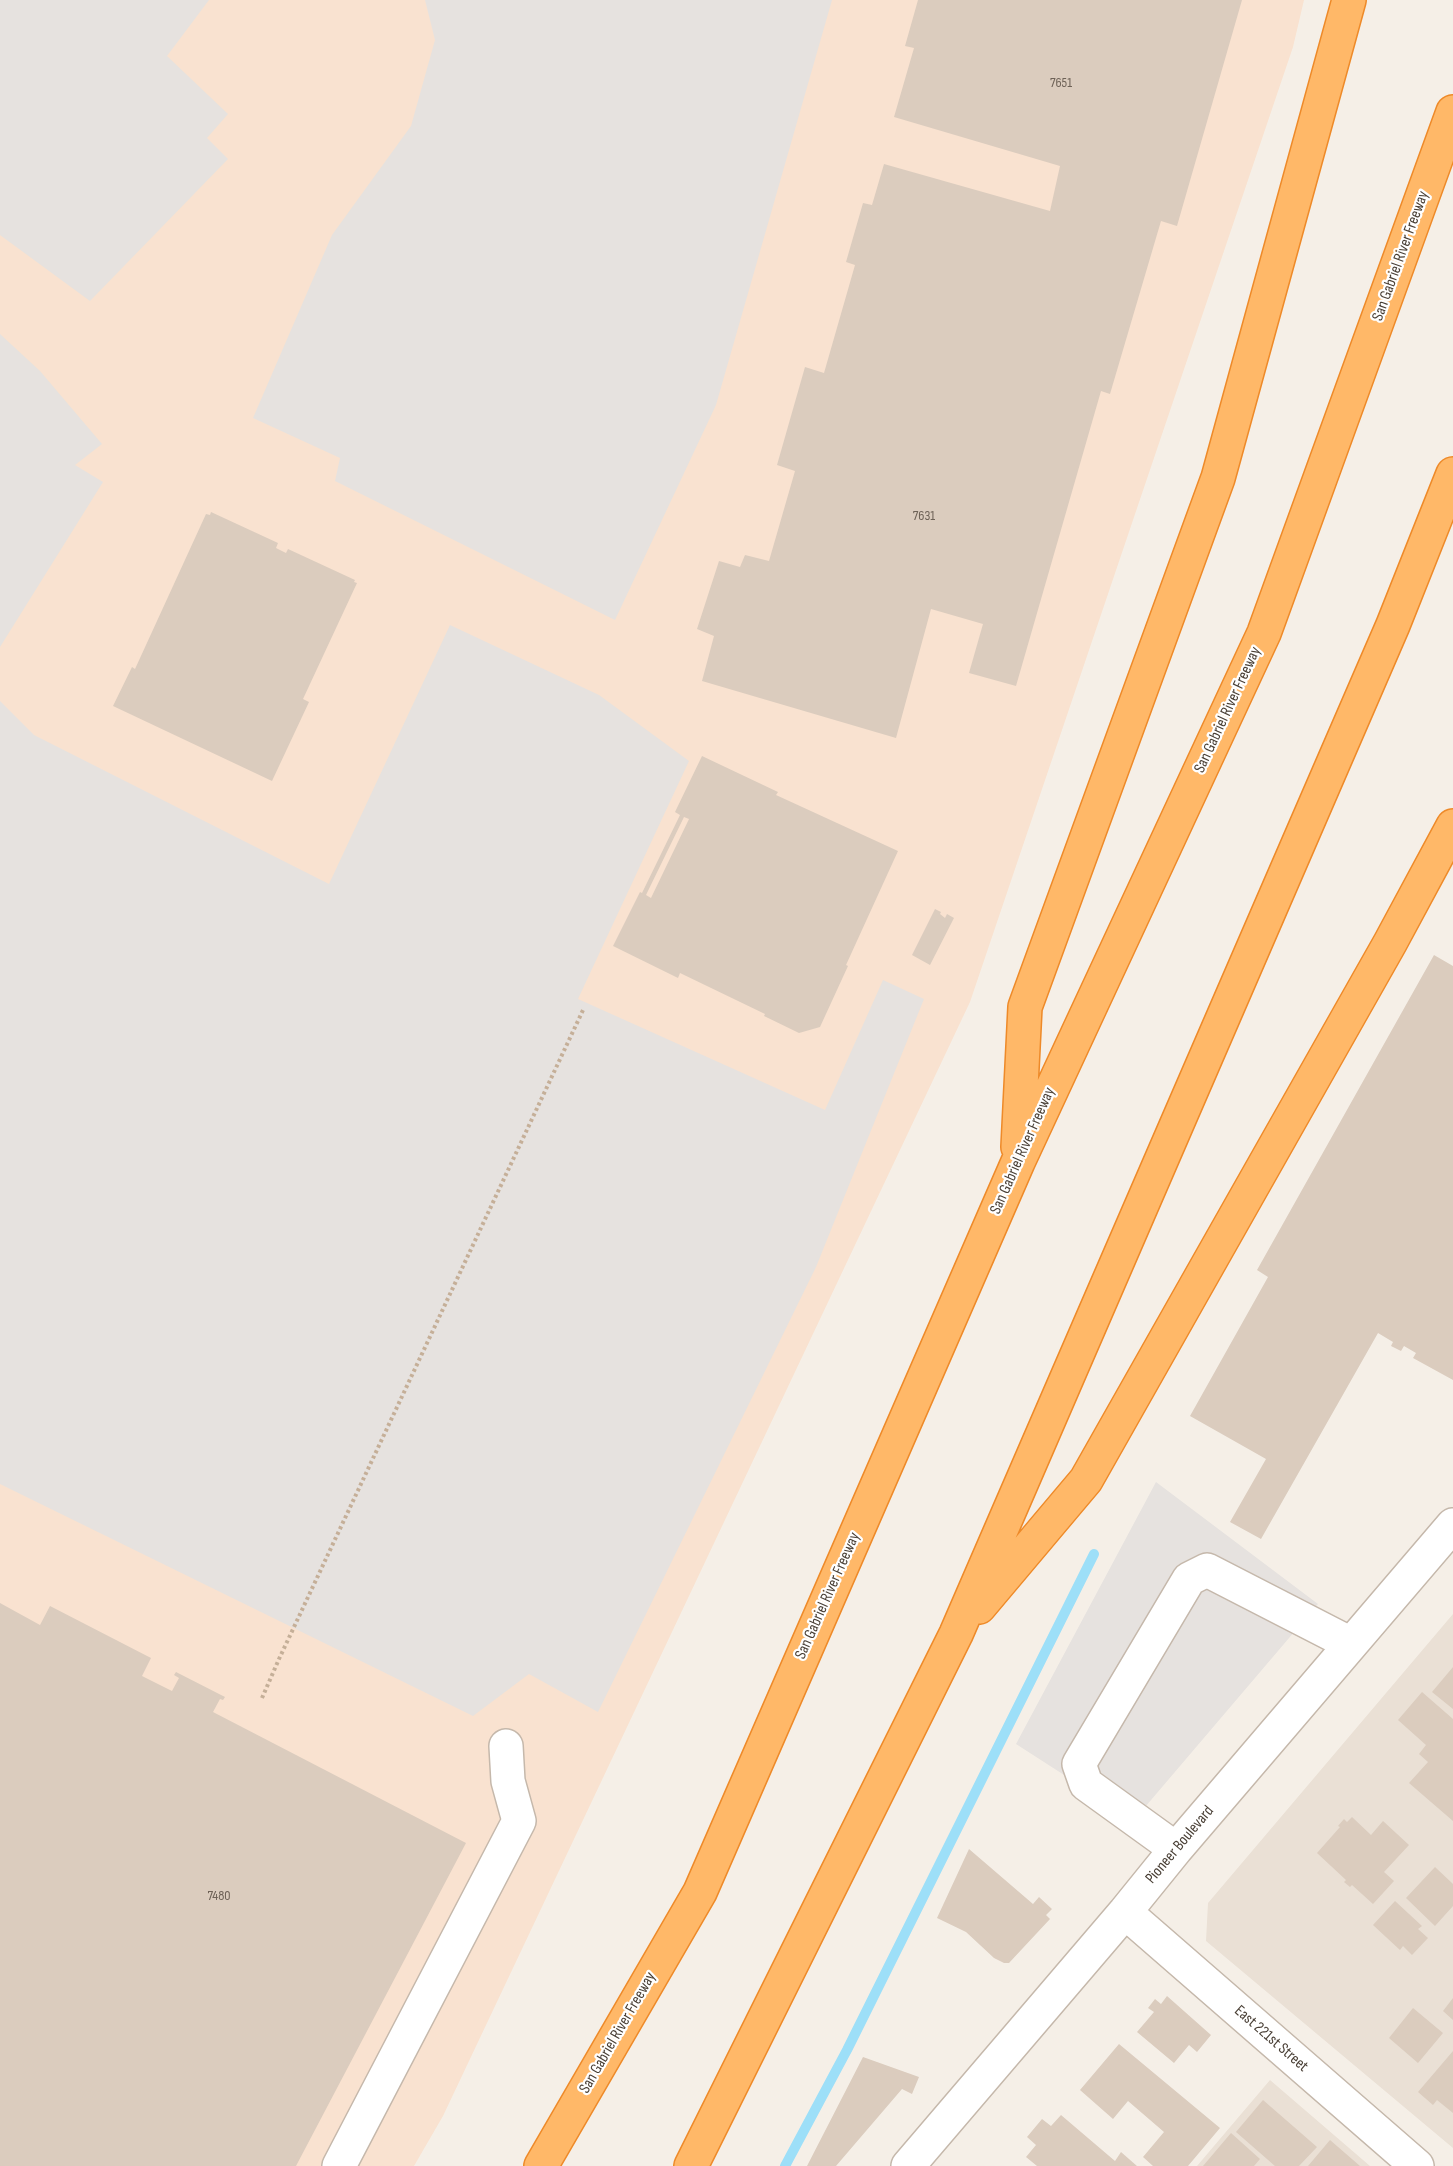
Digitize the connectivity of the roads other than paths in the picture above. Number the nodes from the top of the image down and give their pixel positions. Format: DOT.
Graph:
graph roads {
  1 [pos="1349,0"];
  2 [pos="1453,112"];
  3 [pos="1453,474"];
  4 [pos="1453,826"];
  5 [pos="1018,1162"];
  6 [pos="1453,1526"];
  7 [pos="956,1634"];
  8 [pos="1351,1644"];
  9 [pos="506,1746"];
  10 [pos="1176,1849"];
  11 [pos="1125,1912"];
  12 [pos="339,2166"];
  13 [pos="541,2166"];
  14 [pos="691,2166"];
  15 [pos="908,2166"];
  16 [pos="1417,2166"];
  1 -- 5 [label="highway"];
  2 -- 5 [label="highway, San Gabriel River Freeway"];
  3 -- 7 [label="highway"];
  4 -- 7 [label="highway"];
  5 -- 13 [label="highway, San Gabriel River Freeway"];
  6 -- 8 [label="street, Pioneer Boulevard"];
  7 -- 14 [label="highway"];
  8 -- 10 [label="street, Pioneer Boulevard"];
  8 -- 10 [label="street"];
  9 -- 12 [label="street"];
  10 -- 11 [label="street, Pioneer Boulevard"];
  11 -- 15 [label="street, Pioneer Boulevard"];
  11 -- 16 [label="street, East 221st Street"];
}
